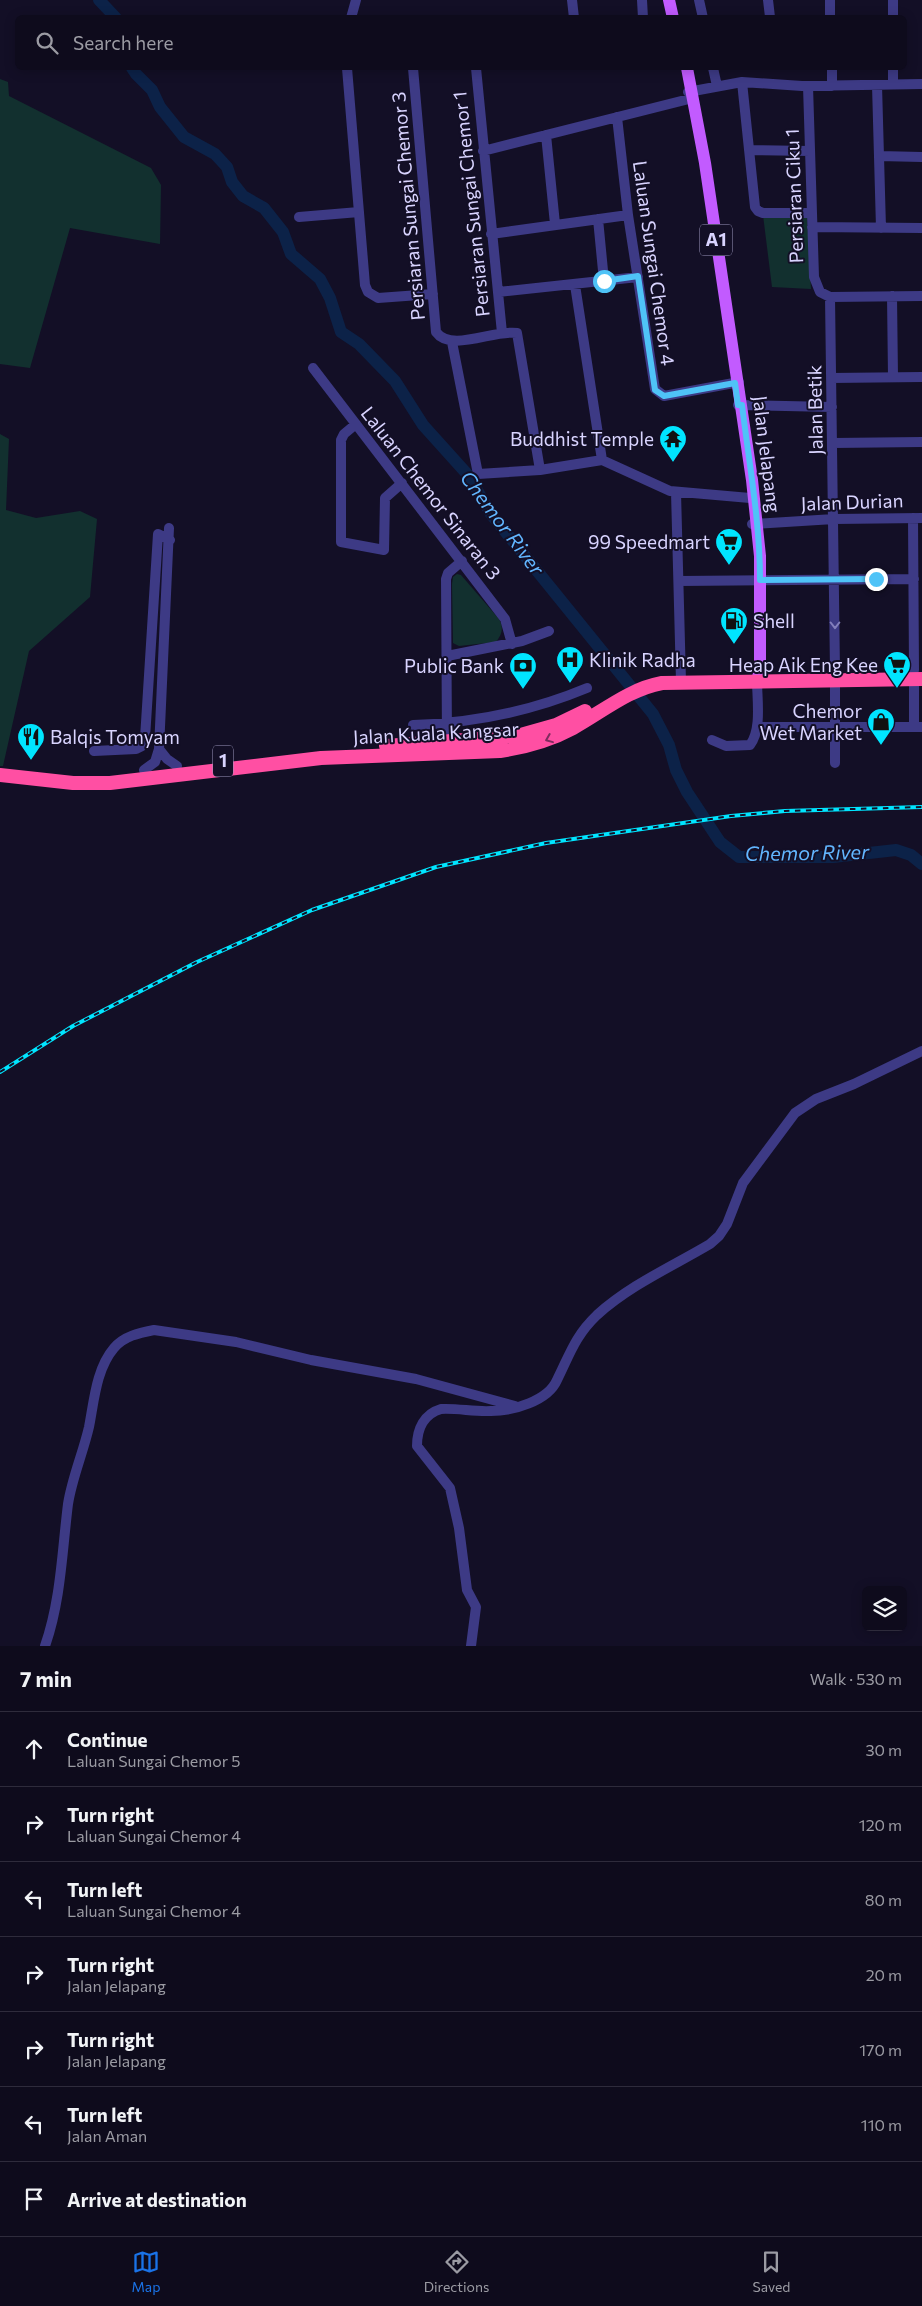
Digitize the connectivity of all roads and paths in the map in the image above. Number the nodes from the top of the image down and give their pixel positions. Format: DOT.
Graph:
graph roads {
  1 [pos="356,0"];
  2 [pos="572,0"];
  3 [pos="642,0"];
  4 [pos="669,0"];
  5 [pos="674,0"];
  6 [pos="699,0"];
  7 [pos="768,0"];
  8 [pos="830,0"];
  9 [pos="893,0"];
  10 [pos="352,15"];
  11 [pos="574,15"];
  12 [pos="643,15"];
  13 [pos="672,15"];
  14 [pos="676,15"];
  15 [pos="702,15"];
  16 [pos="770,15"];
  17 [pos="830,15"];
  18 [pos="893,15"];
  19 [pos="347,70"];
  20 [pos="413,70"];
  21 [pos="476,70"];
  22 [pos="684,70"];
  23 [pos="687,70"];
  24 [pos="714,70"];
  25 [pos="832,70"];
  26 [pos="893,70"];
  27 [pos="742,82"];
  28 [pos="893,84"];
  29 [pos="922,84"];
  30 [pos="877,85"];
  31 [pos="717,86"];
  32 [pos="808,86"];
  33 [pos="832,86"];
  34 [pos="691,95"];
  35 [pos="617,118"];
  36 [pos="546,135"];
  37 [pos="749,150"];
  38 [pos="483,151"];
  39 [pos="810,151"];
  40 [pos="879,156"];
  41 [pos="922,157"];
  42 [pos="359,212"];
  43 [pos="812,213"];
  44 [pos="628,215"];
  45 [pos="299,217"];
  46 [pos="598,219"];
  47 [pos="555,224"];
  48 [pos="812,227"];
  49 [pos="881,228"];
  50 [pos="922,228"];
  51 [pos="492,234"];
  52 [pos="638,276"];
  53 [pos="604,281"];
  54 [pos="575,284"];
  55 [pos="498,292"];
  56 [pos="433,294"];
  57 [pos="892,296"];
  58 [pos="922,296"];
  59 [pos="830,297"];
  60 [pos="502,333"];
  61 [pos="452,342"];
  62 [pos="314,368"];
  63 [pos="893,377"];
  64 [pos="922,377"];
  65 [pos="832,378"];
  66 [pos="737,383"];
  67 [pos="740,405"];
  68 [pos="832,407"];
  69 [pos="356,424"];
  70 [pos="922,442"];
  71 [pos="832,443"];
  72 [pos="602,460"];
  73 [pos="540,470"];
  74 [pos="402,483"];
  75 [pos="676,492"];
  76 [pos="750,498"];
  77 [pos="918,518"];
  78 [pos="834,521"];
  79 [pos="754,524"];
  80 [pos="169,528"];
  81 [pos="170,540"];
  82 [pos="462,560"];
  83 [pos="835,579"];
  84 [pos="914,579"];
  85 [pos="758,580"];
  86 [pos="679,581"];
  87 [pos="918,625"];
  88 [pos="549,631"];
  89 [pos="512,644"];
  90 [pos="446,656"];
  91 [pos="758,674"];
  92 [pos="918,674"];
  93 [pos="835,675"];
  94 [pos="680,677"];
  95 [pos="586,688"];
  96 [pos="620,696"];
  97 [pos="162,709"];
  98 [pos="147,710"];
  99 [pos="447,724"];
  100 [pos="413,725"];
  101 [pos="756,727"];
  102 [pos="835,727"];
  103 [pos="918,727"];
  104 [pos="712,740"];
  105 [pos="447,741"];
  106 [pos="520,748"];
  107 [pos="159,749"];
  108 [pos="94,752"];
  109 [pos="417,754"];
  110 [pos="835,763"];
  111 [pos="0,766"];
  112 [pos="177,766"];
  113 [pos="144,770"];
  114 [pos="0,775"];
  115 [pos="922,1051"];
  116 [pos="516,1406"];
  117 [pos="45,1646"];
  118 [pos="471,1646"];
  1 -- 10 [label="street"];
  2 -- 11 [label="street"];
  3 -- 12 [label="street"];
  4 -- 13 [label="main road"];
  5 -- 14 [label="main road"];
  6 -- 15 [label="street"];
  7 -- 16 [label="street"];
  8 -- 17 [label="street"];
  9 -- 18 [label="street"];
  19 -- 42 [label="street"];
  20 -- 56 [label="street, Persiaran Sungai Chemor 3"];
  21 -- 38 [label="street, Persiaran Sungai Chemor 1"];
  22 -- 34 [label="main road, Jalan Jelapang / A1"];
  23 -- 34 [label="main road, Jalan Jelapang / A1"];
  24 -- 31 [label="street"];
  25 -- 33 [label="street"];
  26 -- 28 [label="street"];
  27 -- 31 [label="street"];
  27 -- 32 [label="street"];
  27 -- 37 [label="street"];
  28 -- 29 [label="street"];
  28 -- 30 [label="street"];
  30 -- 33 [label="street"];
  30 -- 40 [label="street"];
  31 -- 34 [label="street"];
  32 -- 33 [label="street"];
  32 -- 39 [label="street, Persiaran Ciku 1"];
  34 -- 35 [label="street"];
  34 -- 66 [label="main road, Jalan Jelapang / A1"];
  35 -- 36 [label="street"];
  35 -- 44 [label="street, Laluan Sungai Chemor 4"];
  36 -- 38 [label="street"];
  36 -- 47 [label="street"];
  37 -- 39 [label="street"];
  37 -- 43 [label="street"];
  38 -- 51 [label="street, Persiaran Sungai Chemor 1"];
  39 -- 43 [label="street, Persiaran Ciku 1"];
  40 -- 41 [label="street"];
  40 -- 49 [label="street"];
  42 -- 45 [label="street"];
  42 -- 56 [label="street"];
  43 -- 48 [label="street, Persiaran Ciku 1"];
  44 -- 46 [label="street"];
  44 -- 52 [label="street, Laluan Sungai Chemor 4"];
  46 -- 47 [label="street"];
  46 -- 53 [label="street"];
  47 -- 51 [label="street"];
  48 -- 49 [label="street"];
  48 -- 59 [label="street, Persiaran Ciku 1"];
  49 -- 50 [label="street"];
  51 -- 55 [label="street, Persiaran Sungai Chemor 1"];
  52 -- 53 [label="street"];
  52 -- 66 [label="street, Laluan Sungai Chemor 4"];
  53 -- 54 [label="street"];
  54 -- 55 [label="street"];
  54 -- 72 [label="street"];
  55 -- 60 [label="street, Persiaran Sungai Chemor 1"];
  56 -- 61 [label="street, Persiaran Sungai Chemor 3"];
  57 -- 58 [label="street"];
  57 -- 59 [label="street"];
  57 -- 63 [label="street"];
  59 -- 65 [label="street, Jalan Betik"];
  60 -- 61 [label="street"];
  60 -- 73 [label="street, Persiaran Sungai Chemor 1"];
  61 -- 73 [label="street"];
  62 -- 69 [label="street, Laluan Chemor Sinaran 3"];
  63 -- 64 [label="street"];
  63 -- 65 [label="street"];
  65 -- 68 [label="street, Jalan Betik"];
  66 -- 67 [label="main road, Jalan Jelapang / A1"];
  67 -- 68 [label="street"];
  67 -- 76 [label="main road, Jalan Jelapang / A1"];
  67 -- 79 [label="main road, Jalan Jelapang / A1"];
  68 -- 71 [label="street, Jalan Betik"];
  69 -- 74 [label="street, Laluan Chemor Sinaran 3"];
  69 -- 74 [label="street"];
  70 -- 71 [label="street"];
  71 -- 78 [label="street, Jalan Betik"];
  72 -- 73 [label="street"];
  72 -- 75 [label="street"];
  74 -- 82 [label="street, Laluan Chemor Sinaran 3"];
  75 -- 76 [label="street"];
  75 -- 86 [label="street"];
  76 -- 79 [label="main road, Jalan Jelapang / A1"];
  77 -- 78 [label="street, Jalan Durian"];
  77 -- 84 [label="street"];
  78 -- 79 [label="street, Jalan Durian"];
  78 -- 83 [label="street, Jalan Betik"];
  79 -- 85 [label="main road, Jalan Jelapang / A1"];
  80 -- 81 [label="street"];
  81 -- 97 [label="street"];
  81 -- 98 [label="street"];
  82 -- 89 [label="street, Laluan Chemor Sinaran 3"];
  82 -- 90 [label="street"];
  83 -- 84 [label="street"];
  83 -- 85 [label="street"];
  83 -- 93 [label="street, Jalan Betik, one-way"];
  84 -- 87 [label="street"];
  85 -- 86 [label="street"];
  85 -- 91 [label="main road, Jalan Jelapang / A1"];
  86 -- 94 [label="street"];
  87 -- 92 [label="street"];
  88 -- 89 [label="street"];
  89 -- 90 [label="street"];
  90 -- 99 [label="street"];
  91 -- 93 [label="highway, Jalan Kuala Kangsar / 1"];
  91 -- 94 [label="highway, Jalan Kuala Kangsar / 1"];
  91 -- 101 [label="street"];
  92 -- 93 [label="highway, Jalan Kuala Kangsar / 1"];
  92 -- 103 [label="street"];
  93 -- 102 [label="street, Jalan Betik"];
  94 -- 96 [label="highway, Jalan Kuala Kangsar / 1"];
  95 -- 99 [label="street"];
  96 -- 105 [label="highway, Jalan Kuala Kangsar / 1"];
  96 -- 106 [label="highway, Jalan Kuala Kangsar / 1, one-way"];
  97 -- 98 [label="street"];
  97 -- 107 [label="street"];
  98 -- 108 [label="street"];
  99 -- 100 [label="street"];
  99 -- 105 [label="street"];
  101 -- 102 [label="street"];
  101 -- 104 [label="street"];
  102 -- 103 [label="street"];
  102 -- 110 [label="street, Jalan Betik"];
  105 -- 106 [label="highway"];
  105 -- 109 [label="highway"];
  105 -- 112 [label="highway, Jalan Kuala Kangsar / 1"];
  106 -- 109 [label="highway, Jalan Kuala Kangsar / 1"];
  107 -- 112 [label="street"];
  107 -- 113 [label="street"];
  109 -- 114 [label="highway, Jalan Kuala Kangsar / 1"];
  111 -- 113 [label="highway, Jalan Kuala Kangsar / 1"];
  112 -- 113 [label="highway, Jalan Kuala Kangsar / 1"];
  115 -- 116 [label="street"];
  116 -- 117 [label="street"];
  116 -- 118 [label="street"];
}
